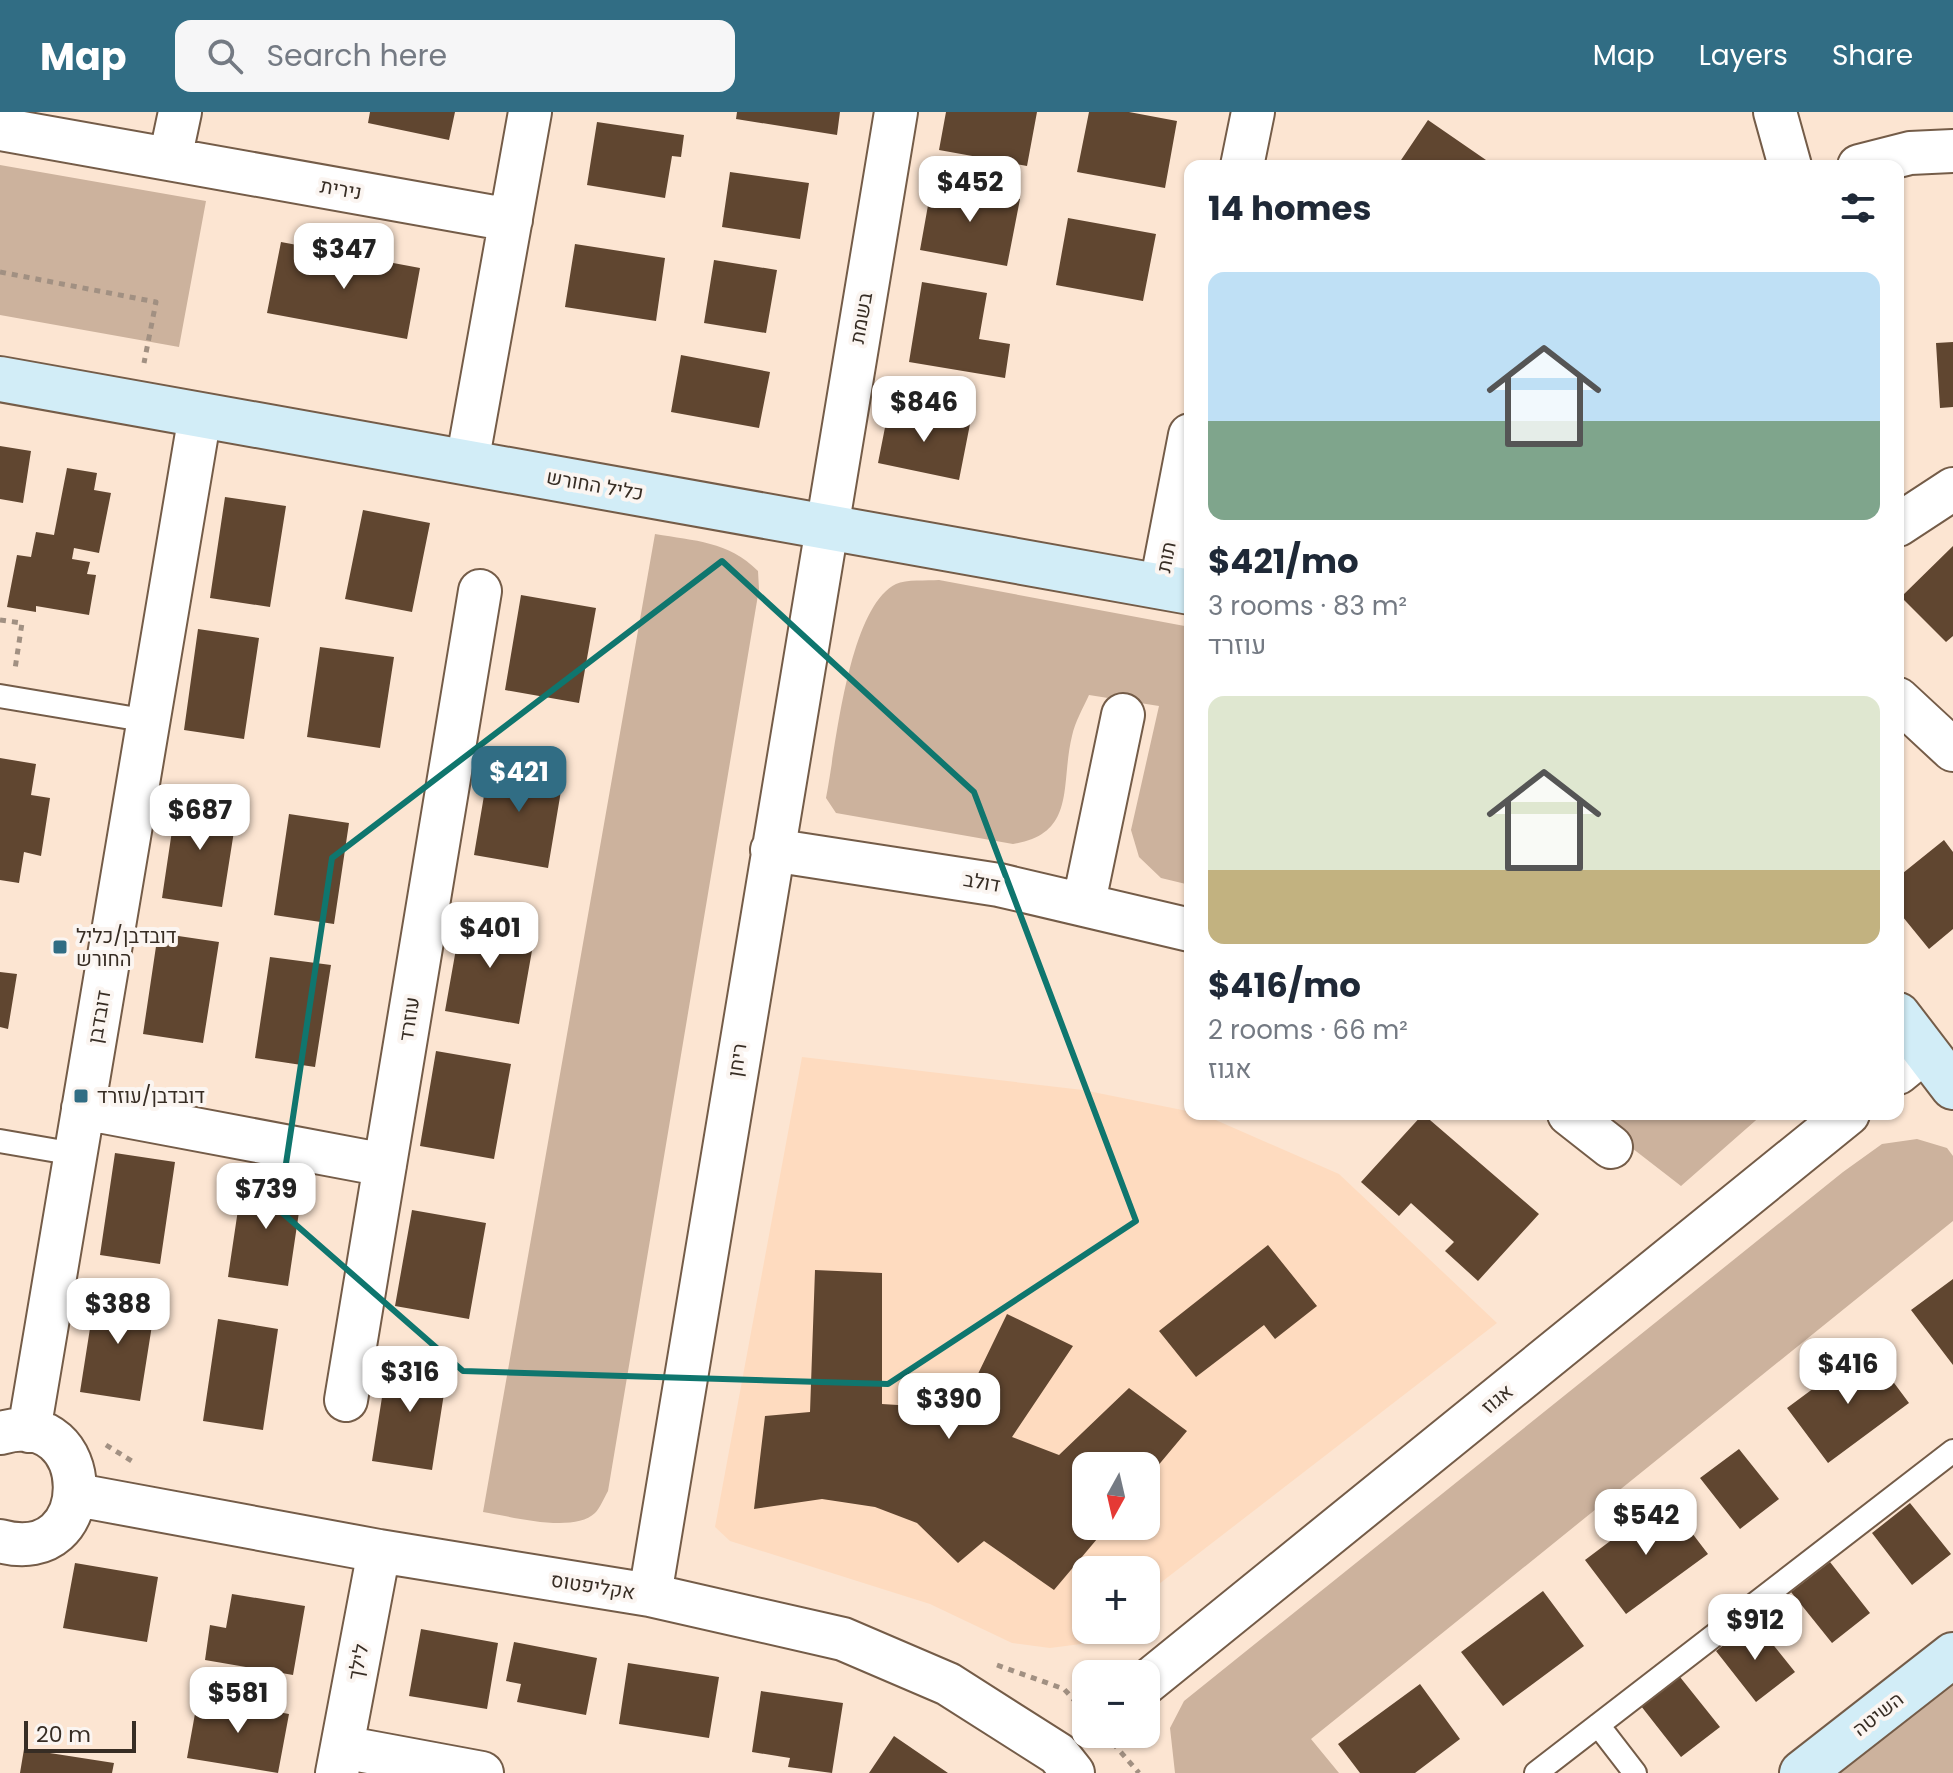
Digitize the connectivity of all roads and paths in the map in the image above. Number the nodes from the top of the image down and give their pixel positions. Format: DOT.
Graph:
graph roads {
  1 [pos="180,112"];
  2 [pos="530,112"];
  3 [pos="896,112"];
  4 [pos="1253,112"];
  5 [pos="1775,112"];
  6 [pos="0,129"];
  7 [pos="1953,151"];
  8 [pos="170,159"];
  9 [pos="1243,160"];
  10 [pos="1788,160"];
  11 [pos="1883,160"];
  12 [pos="511,220"];
  13 [pos="0,272"];
  14 [pos="0,379"];
  15 [pos="137,403"];
  16 [pos="200,415"];
  17 [pos="467,463"];
  18 [pos="1953,489"];
  19 [pos="1184,496"];
  20 [pos="1904,521"];
  21 [pos="825,524"];
  22 [pos="1175,588"];
  23 [pos="480,591"];
  24 [pos="0,620"];
  25 [pos="5,697"];
  26 [pos="1904,705"];
  27 [pos="1123,715"];
  28 [pos="149,721"];
  29 [pos="1953,750"];
  30 [pos="772,850"];
  31 [pos="1084,902"];
  32 [pos="1184,928"];
  33 [pos="1904,1035"];
  34 [pos="1912,1062"];
  35 [pos="1953,1087"];
  36 [pos="83,1108"];
  37 [pos="1577,1120"];
  38 [pos="1841,1120"];
  39 [pos="0,1141"];
  40 [pos="1611,1147"];
  41 [pos="75,1154"];
  42 [pos="385,1165"];
  43 [pos="346,1400"];
  44 [pos="14,1432"];
  45 [pos="1953,1451"];
  46 [pos="77,1495"];
  47 [pos="1,1547"];
  48 [pos="379,1551"];
  49 [pos="650,1595"];
  50 [pos="1953,1655"];
  51 [pos="1160,1672"];
  52 [pos="1064,1689"];
  53 [pos="1072,1698"];
  54 [pos="1598,1725"];
  55 [pos="1117,1748"];
  56 [pos="1072,1753"];
  57 [pos="340,1760"];
  58 [pos="482,1773"];
  59 [pos="1139,1773"];
  60 [pos="1536,1773"];
  61 [pos="1635,1773"];
  62 [pos="1802,1773"];
  1 -- 8 [label="street"];
  2 -- 12 [label="street"];
  3 -- 21 [label="street, בשמת"];
  4 -- 9 [label="street"];
  5 -- 10 [label="street"];
  6 -- 8 [label="street, נירית"];
  7 -- 11 [label="street"];
  8 -- 12 [label="street, נירית"];
  12 -- 17 [label="street"];
  13 -- 15 [label="path"];
  14 -- 15 [label="street, כליל החורש"];
  15 -- 16 [label="street, כליל החורש"];
  16 -- 17 [label="street, כליל החורש"];
  16 -- 28 [label="street, דובדבן"];
  17 -- 21 [label="street, כליל החורש"];
  18 -- 20 [label="street"];
  19 -- 22 [label="street, תות"];
  21 -- 22 [label="street, כליל החורש"];
  21 -- 30 [label="street, ריחן"];
  23 -- 42 [label="street, עוזרד"];
  24 -- 25 [label="path"];
  25 -- 28 [label="lane"];
  26 -- 29 [label="street"];
  27 -- 31 [label="street"];
  28 -- 36 [label="street, דובדבן"];
  30 -- 31 [label="street, דולב"];
  30 -- 49 [label="street, ריחן"];
  31 -- 32 [label="street, דולב"];
  33 -- 34 [label="street"];
  34 -- 35 [label="street"];
  36 -- 41 [label="street, דובדבן"];
  36 -- 42 [label="street"];
  37 -- 40 [label="street"];
  38 -- 51 [label="street, אגוז"];
  39 -- 41 [label="lane"];
  41 -- 44 [label="street, דובדבן"];
  42 -- 43 [label="street, עוזרד"];
  44 -- 46 [label="street"];
  45 -- 54 [label="lane"];
  46 -- 47 [label="street"];
  46 -- 48 [label="street, אקליפטוס"];
  48 -- 49 [label="street, אקליפטוס"];
  48 -- 57 [label="street, לילך"];
  49 -- 56 [label="street, אקליפטוס"];
  50 -- 62 [label="street, השיטה"];
  52 -- 53 [label="path"];
  54 -- 60 [label="lane"];
  54 -- 61 [label="lane"];
  55 -- 59 [label="path"];
  57 -- 58 [label="street"];
}
